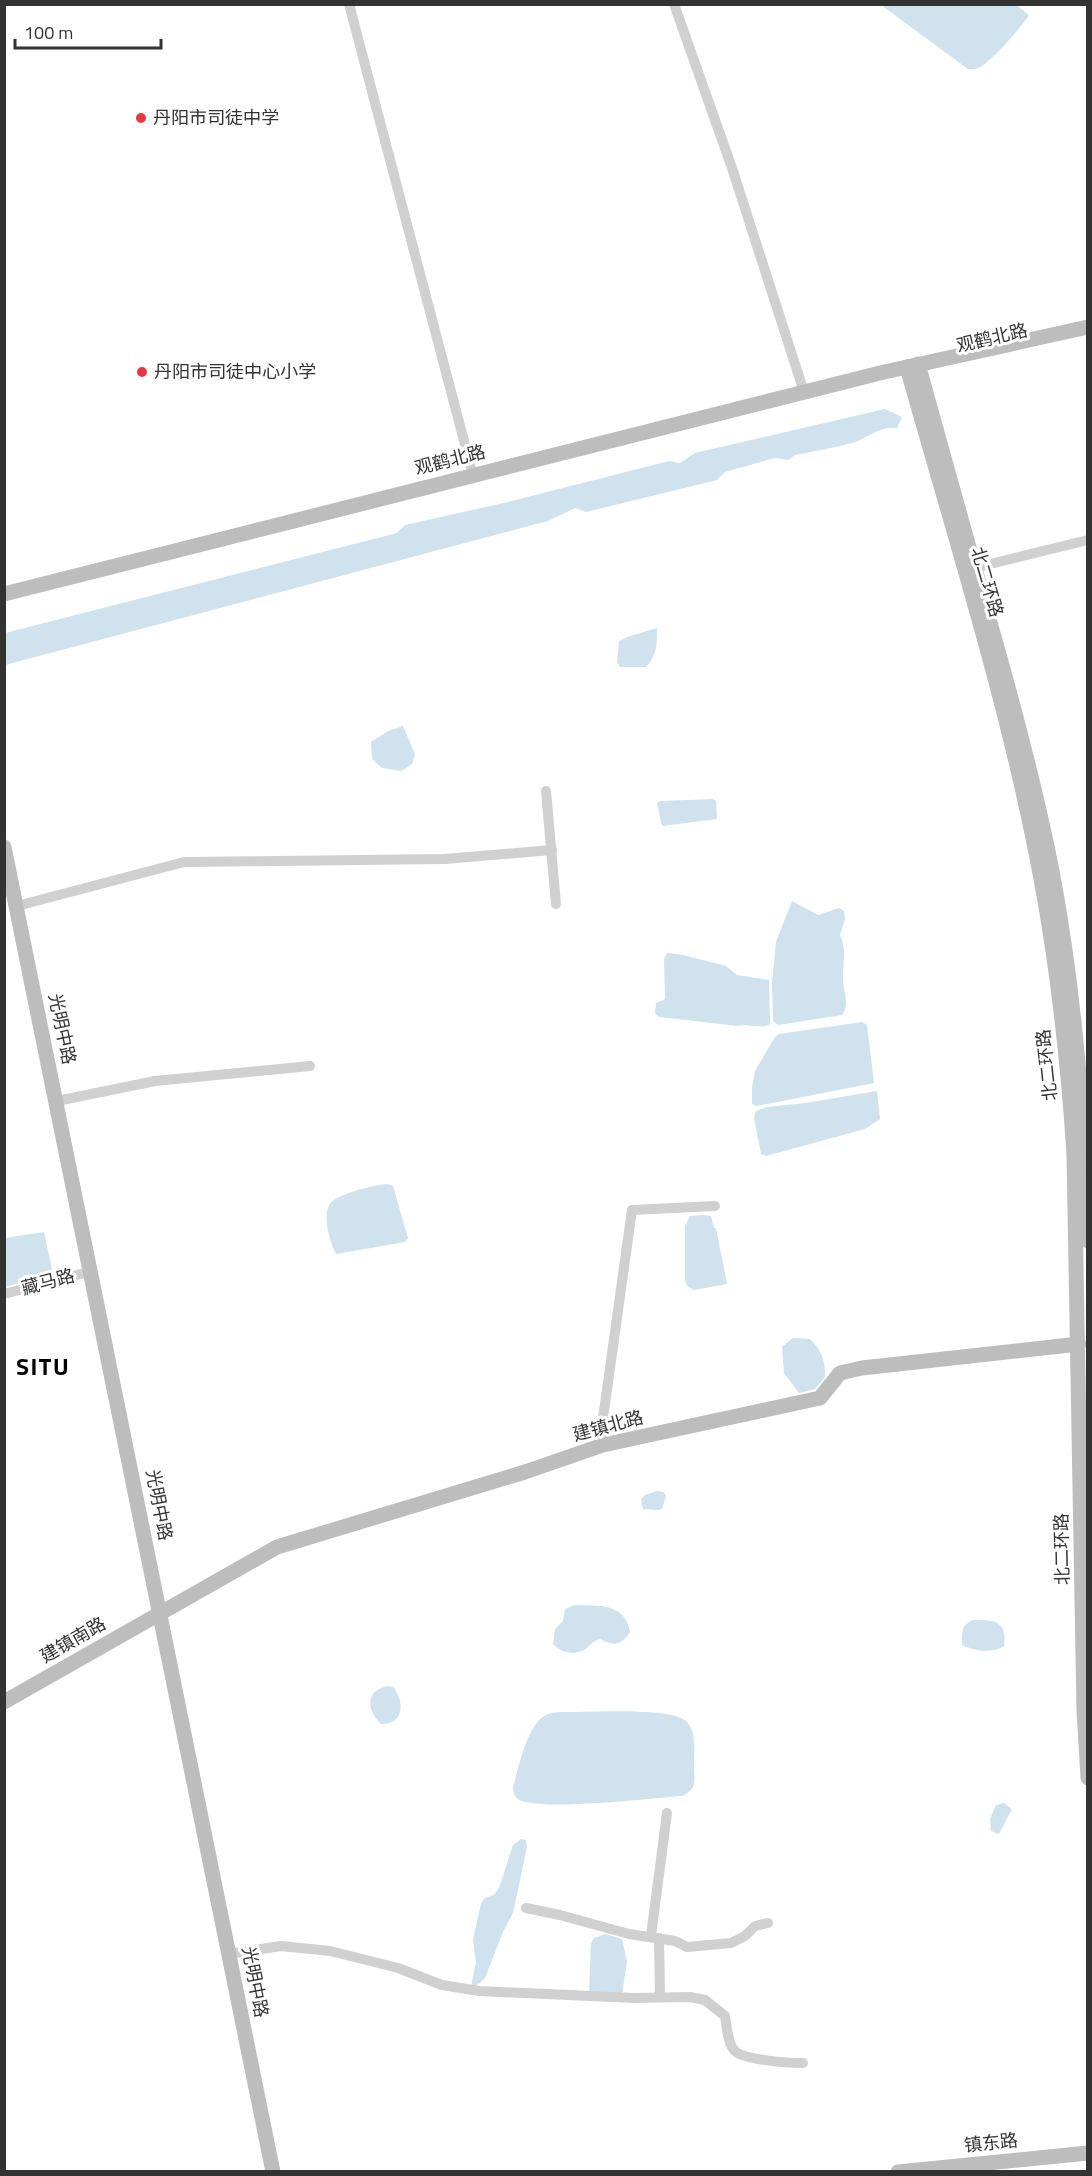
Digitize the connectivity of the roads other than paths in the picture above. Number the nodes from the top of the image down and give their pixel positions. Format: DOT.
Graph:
graph roads {
  1 [pos="349,4"];
  2 [pos="674,4"];
  3 [pos="1088,327"];
  4 [pos="1088,337"];
  5 [pos="915,368"];
  6 [pos="804,392"];
  7 [pos="473,475"];
  8 [pos="1088,540"];
  9 [pos="969,569"];
  10 [pos="4,594"];
  11 [pos="546,791"];
  12 [pos="4,847"];
  13 [pos="552,850"];
  14 [pos="556,904"];
  15 [pos="17,906"];
  16 [pos="310,1066"];
  17 [pos="57,1101"];
  18 [pos="715,1206"];
  19 [pos="1088,1240"];
  20 [pos="92,1271"];
  21 [pos="4,1294"];
  22 [pos="1078,1344"];
  23 [pos="603,1445"];
  24 [pos="160,1612"];
  25 [pos="4,1702"];
  26 [pos="1088,1778"];
  27 [pos="667,1814"];
  28 [pos="526,1908"];
  29 [pos="768,1923"];
  30 [pos="655,1937"];
  31 [pos="229,1954"];
  32 [pos="660,1997"];
  33 [pos="803,2063"];
  34 [pos="1088,2153"];
  35 [pos="273,2172"];
  36 [pos="898,2172"];
  1 -- 7 [label="street"];
  2 -- 6 [label="street"];
  3 -- 5 [label="street, 观鹤北路"];
  4 -- 5 [label="street, 观鹤北路"];
  5 -- 6 [label="street, 观鹤北路"];
  5 -- 9 [label="street, 北二环路"];
  6 -- 7 [label="street, 观鹤北路"];
  7 -- 10 [label="street, 观鹤北路"];
  8 -- 9 [label="street"];
  9 -- 19 [label="street, 北二环路"];
  9 -- 22 [label="street, 北二环路"];
  11 -- 13 [label="street"];
  12 -- 15 [label="street, 光明中路"];
  13 -- 14 [label="street"];
  13 -- 15 [label="street"];
  15 -- 17 [label="street, 光明中路"];
  16 -- 17 [label="street"];
  17 -- 20 [label="street, 光明中路"];
  18 -- 23 [label="street"];
  20 -- 21 [label="street, 藏马路"];
  20 -- 24 [label="street, 光明中路"];
  22 -- 23 [label="street, 建镇北路"];
  22 -- 26 [label="street, 北二环路"];
  23 -- 24 [label="street, 建镇北路"];
  24 -- 25 [label="street, 建镇南路"];
  24 -- 31 [label="street, 光明中路"];
  27 -- 30 [label="street"];
  28 -- 30 [label="street"];
  29 -- 30 [label="street"];
  30 -- 32 [label="street"];
  31 -- 32 [label="street"];
  31 -- 35 [label="street, 光明中路"];
  32 -- 33 [label="street"];
  34 -- 36 [label="street, 镇东路"];
}
